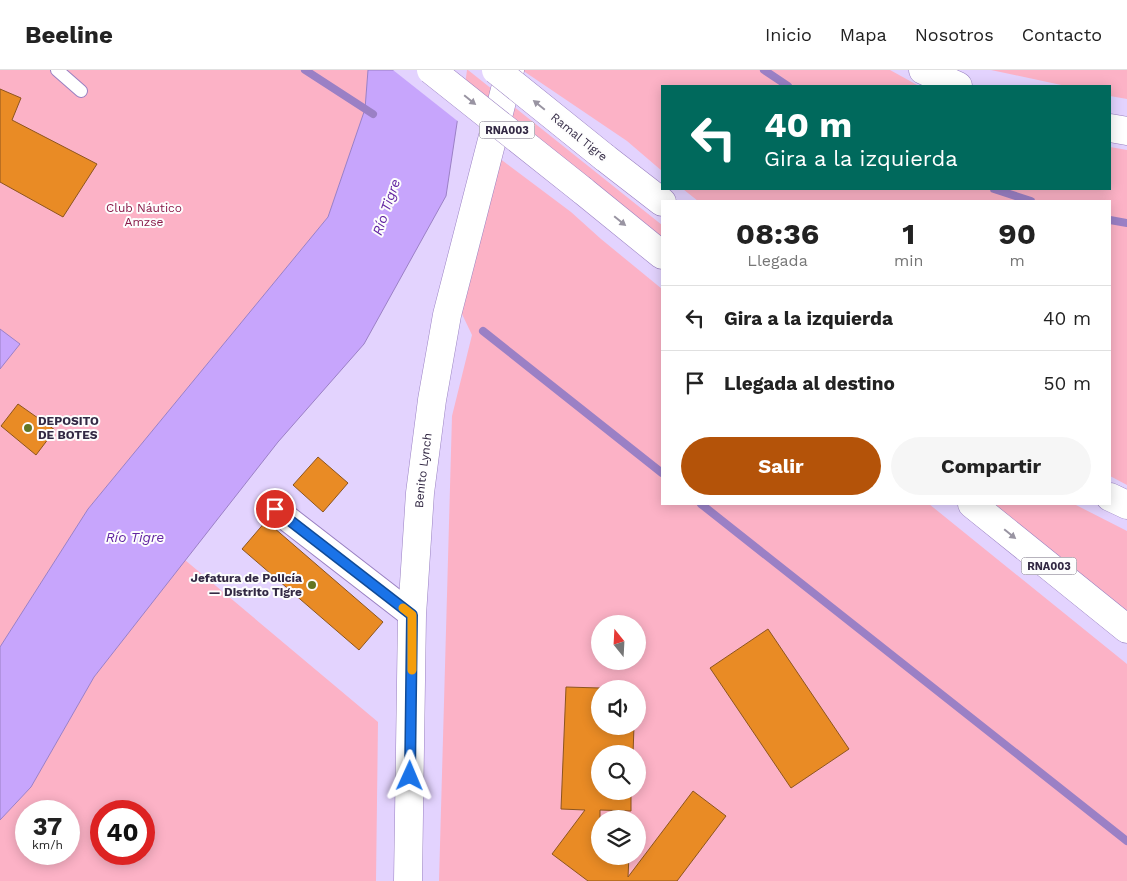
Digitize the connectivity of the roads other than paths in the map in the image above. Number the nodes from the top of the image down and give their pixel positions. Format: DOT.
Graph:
graph roads {
  1 [pos="57,70"];
  2 [pos="432,70"];
  3 [pos="496,70"];
  4 [pos="510,70"];
  5 [pos="923,70"];
  6 [pos="956,85"];
  7 [pos="82,91"];
  8 [pos="1111,128"];
  9 [pos="1127,131"];
  10 [pos="661,201"];
  11 [pos="661,254"];
  12 [pos="1111,497"];
  13 [pos="973,505"];
  14 [pos="1127,505"];
  15 [pos="275,509"];
  16 [pos="412,615"];
  17 [pos="1127,629"];
  18 [pos="408,881"];
  1 -- 7 [label="lane"];
  2 -- 11 [label="main road, RNA003, one-way, bridge"];
  10 -- 3 [label="main road, Ramal Tigre / RNA003, one-way, bridge"];
  4 -- 16 [label="main road, Benito Lynch"];
  5 -- 6 [label="main road"];
  8 -- 9 [label="main road"];
  12 -- 14 [label="main road"];
  13 -- 17 [label="main road, RNA003, one-way"];
  15 -- 16 [label="street"];
  16 -- 18 [label="main road, Benito Lynch"];
}
